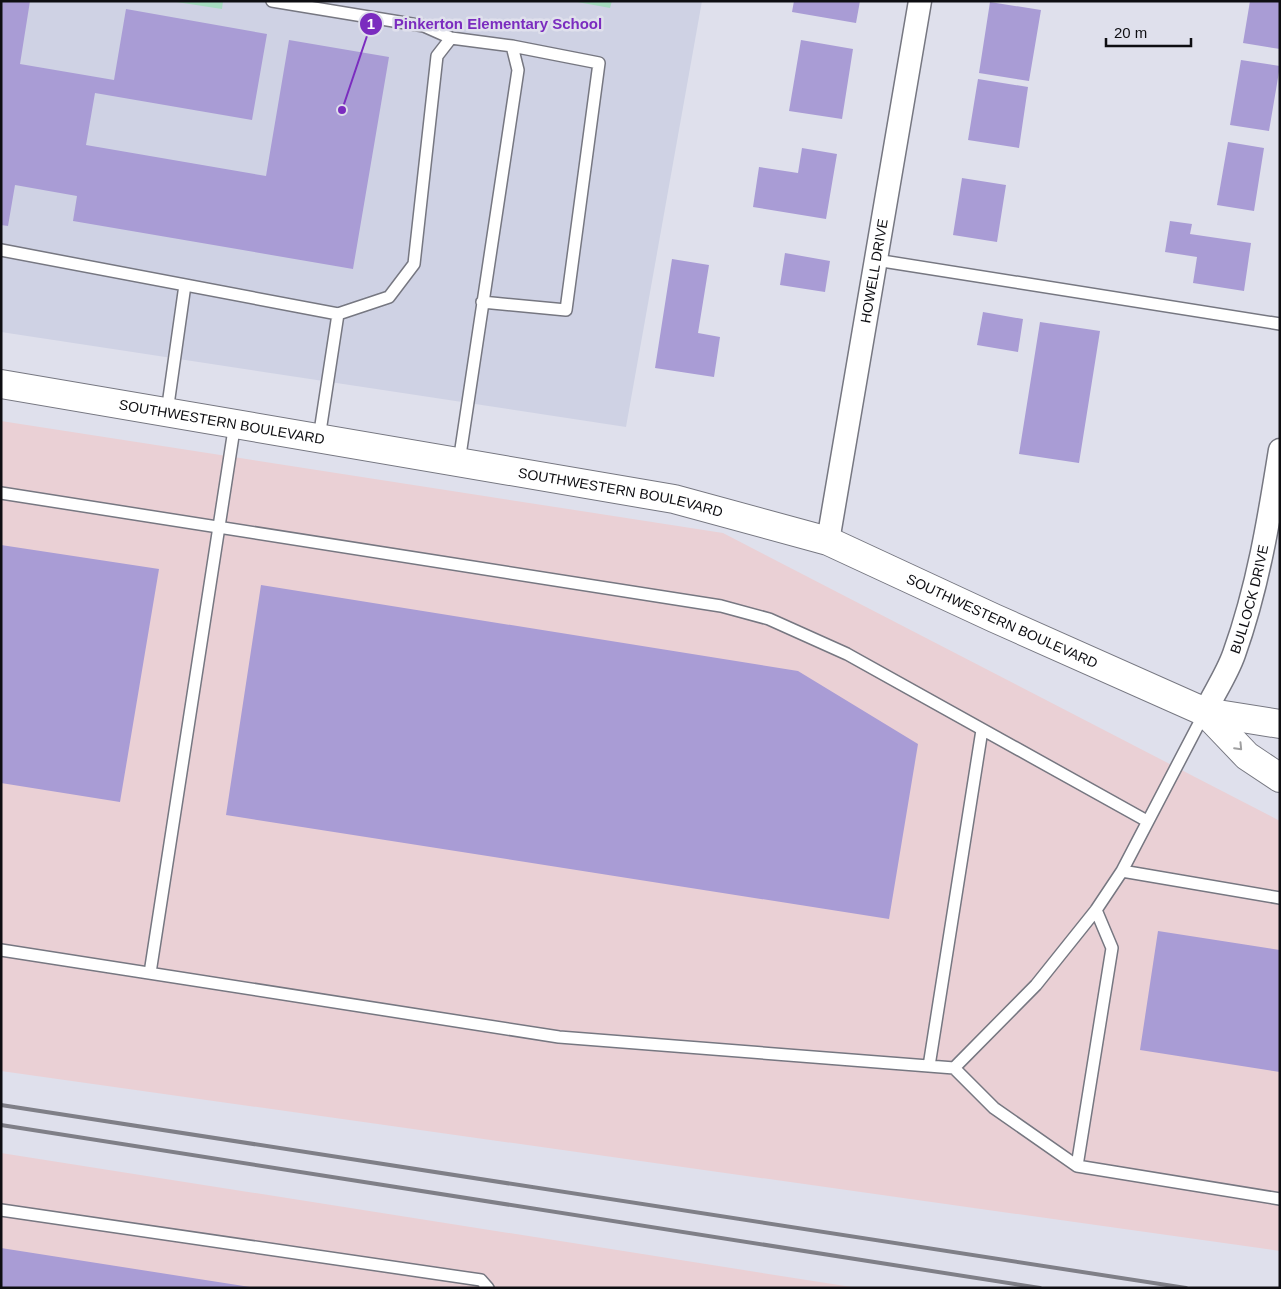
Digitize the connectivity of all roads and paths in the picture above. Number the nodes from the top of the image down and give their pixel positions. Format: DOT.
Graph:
graph roads {
  1 [pos="272,1"];
  2 [pos="920,1"];
  3 [pos="451,38"];
  4 [pos="512,46"];
  5 [pos="1,250"];
  6 [pos="876,260"];
  7 [pos="186,285"];
  8 [pos="482,302"];
  9 [pos="338,314"];
  10 [pos="1280,324"];
  11 [pos="1,384"];
  12 [pos="167,412"];
  13 [pos="235,424"];
  14 [pos="320,438"];
  15 [pos="1280,450"];
  16 [pos="459,462"];
  17 [pos="1,493"];
  18 [pos="219,527"];
  19 [pos="1273,540"];
  20 [pos="828,541"];
  21 [pos="1205,712"];
  22 [pos="1280,724"];
  23 [pos="982,730"];
  24 [pos="1280,778"];
  25 [pos="1147,821"];
  26 [pos="1122,871"];
  27 [pos="1280,898"];
  28 [pos="1096,910"];
  29 [pos="1,950"];
  30 [pos="150,973"];
  31 [pos="929,1066"];
  32 [pos="954,1068"];
  33 [pos="1077,1166"];
  34 [pos="1280,1199"];
  35 [pos="1,1210"];
  36 [pos="488,1288"];
  1 -- 3 [label="lane"];
  2 -- 6 [label="street, HOWELL DRIVE"];
  3 -- 4 [label="lane"];
  3 -- 9 [label="lane"];
  4 -- 8 [label="lane"];
  4 -- 8 [label="lane"];
  5 -- 7 [label="lane"];
  6 -- 10 [label="lane"];
  6 -- 20 [label="street, HOWELL DRIVE"];
  7 -- 9 [label="lane"];
  7 -- 12 [label="lane"];
  8 -- 16 [label="lane"];
  9 -- 14 [label="lane"];
  11 -- 12 [label="street, SOUTHWESTERN BOULEVARD"];
  12 -- 13 [label="street, SOUTHWESTERN BOULEVARD"];
  13 -- 14 [label="street, SOUTHWESTERN BOULEVARD"];
  13 -- 18 [label="lane"];
  14 -- 16 [label="street, SOUTHWESTERN BOULEVARD"];
  15 -- 19 [label="street, BULLOCK DRIVE"];
  16 -- 20 [label="street, SOUTHWESTERN BOULEVARD"];
  17 -- 18 [label="lane"];
  18 -- 23 [label="lane"];
  18 -- 30 [label="lane"];
  19 -- 21 [label="street, BULLOCK DRIVE"];
  20 -- 21 [label="street, SOUTHWESTERN BOULEVARD"];
  21 -- 22 [label="street, SOUTHWESTERN BOULEVARD"];
  21 -- 24 [label="street, SOUTHWESTERN BOULEVARD, one-way"];
  21 -- 25 [label="lane"];
  23 -- 25 [label="lane"];
  23 -- 31 [label="lane"];
  25 -- 26 [label="lane"];
  26 -- 27 [label="lane"];
  26 -- 28 [label="lane"];
  28 -- 32 [label="lane"];
  28 -- 33 [label="lane"];
  29 -- 30 [label="lane"];
  30 -- 31 [label="lane"];
  31 -- 32 [label="lane"];
  32 -- 33 [label="lane"];
  33 -- 34 [label="lane"];
  35 -- 36 [label="lane"];
}
